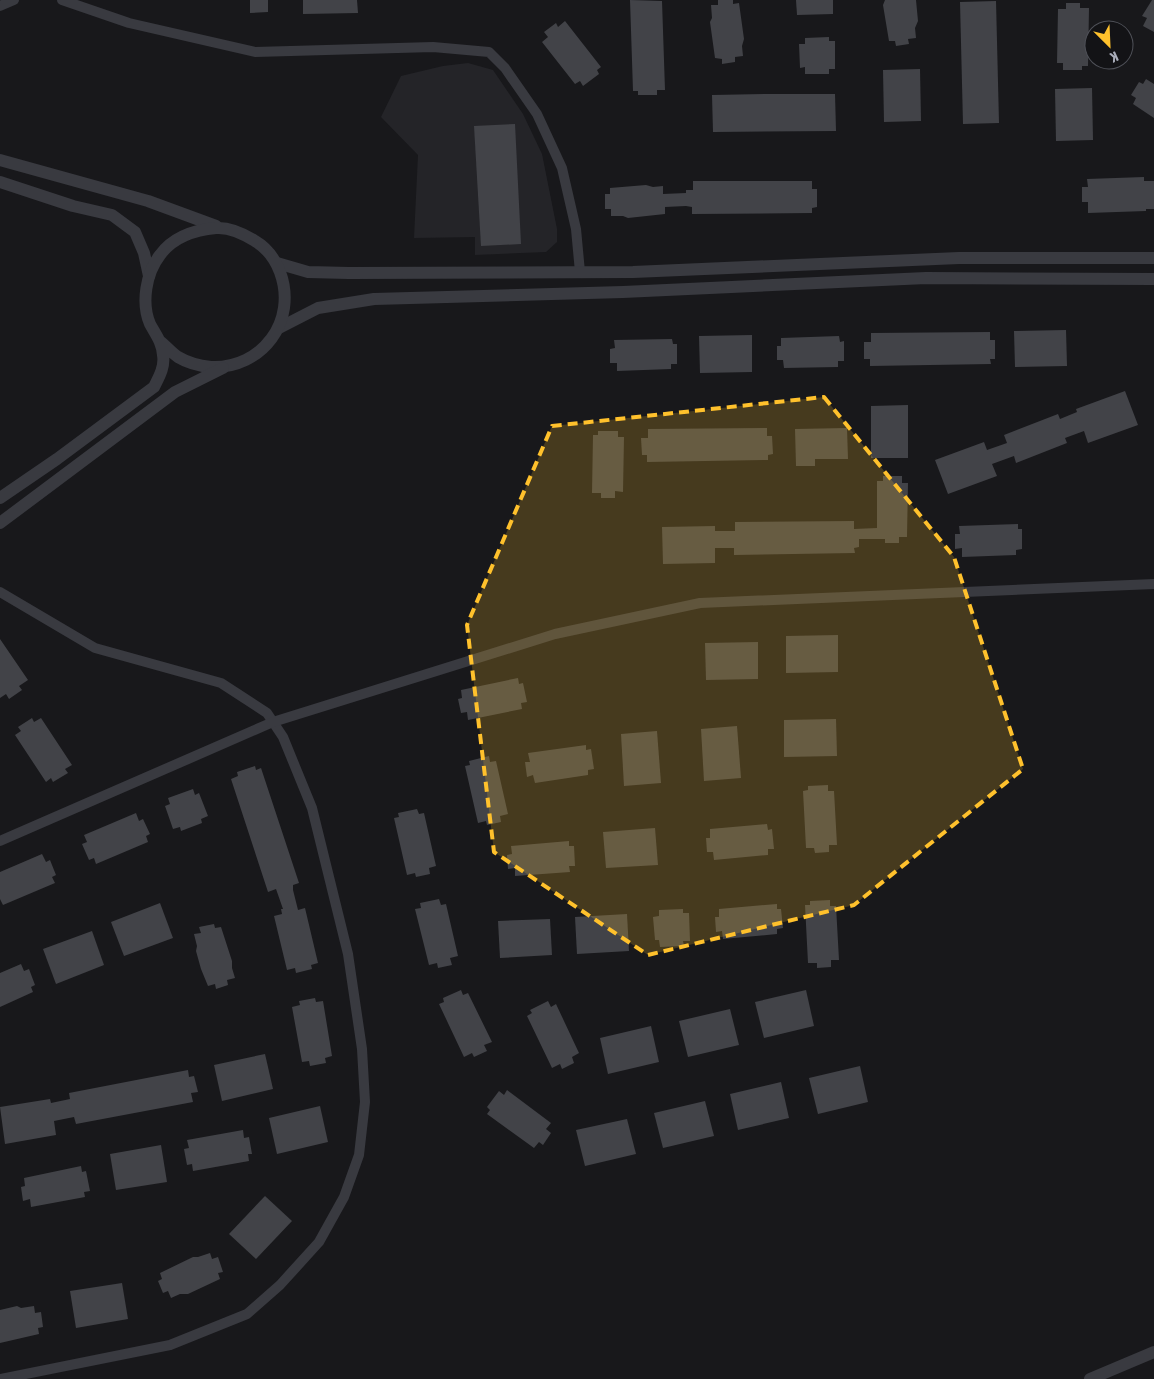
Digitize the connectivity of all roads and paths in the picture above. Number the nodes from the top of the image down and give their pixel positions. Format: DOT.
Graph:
graph roads {
  1 [pos="14,0"];
  2 [pos="62,0"];
  3 [pos="0,6"];
  4 [pos="0,160"];
  5 [pos="0,182"];
  6 [pos="221,228"];
  7 [pos="1154,258"];
  8 [pos="276,263"];
  9 [pos="580,272"];
  10 [pos="149,276"];
  11 [pos="1154,279"];
  12 [pos="279,328"];
  13 [pos="161,342"];
  14 [pos="224,367"];
  15 [pos="0,498"];
  16 [pos="0,523"];
  17 [pos="1154,584"];
  18 [pos="0,592"];
  19 [pos="273,722"];
  20 [pos="0,840"];
  21 [pos="1154,1352"];
  22 [pos="0,1379"];
  23 [pos="1090,1379"];
  1 -- 3 [label="street"];
  2 -- 9 [label="street"];
  4 -- 6 [label="street"];
  5 -- 10 [label="street"];
  6 -- 8 [label="street"];
  6 -- 10 [label="street"];
  7 -- 9 [label="street"];
  8 -- 9 [label="street"];
  8 -- 12 [label="street"];
  10 -- 13 [label="street"];
  11 -- 12 [label="street"];
  12 -- 14 [label="street"];
  13 -- 14 [label="street"];
  13 -- 15 [label="street"];
  14 -- 16 [label="street"];
  17 -- 19 [label="street"];
  18 -- 19 [label="street"];
  19 -- 20 [label="street"];
  19 -- 22 [label="street"];
  21 -- 23 [label="street"];
}
